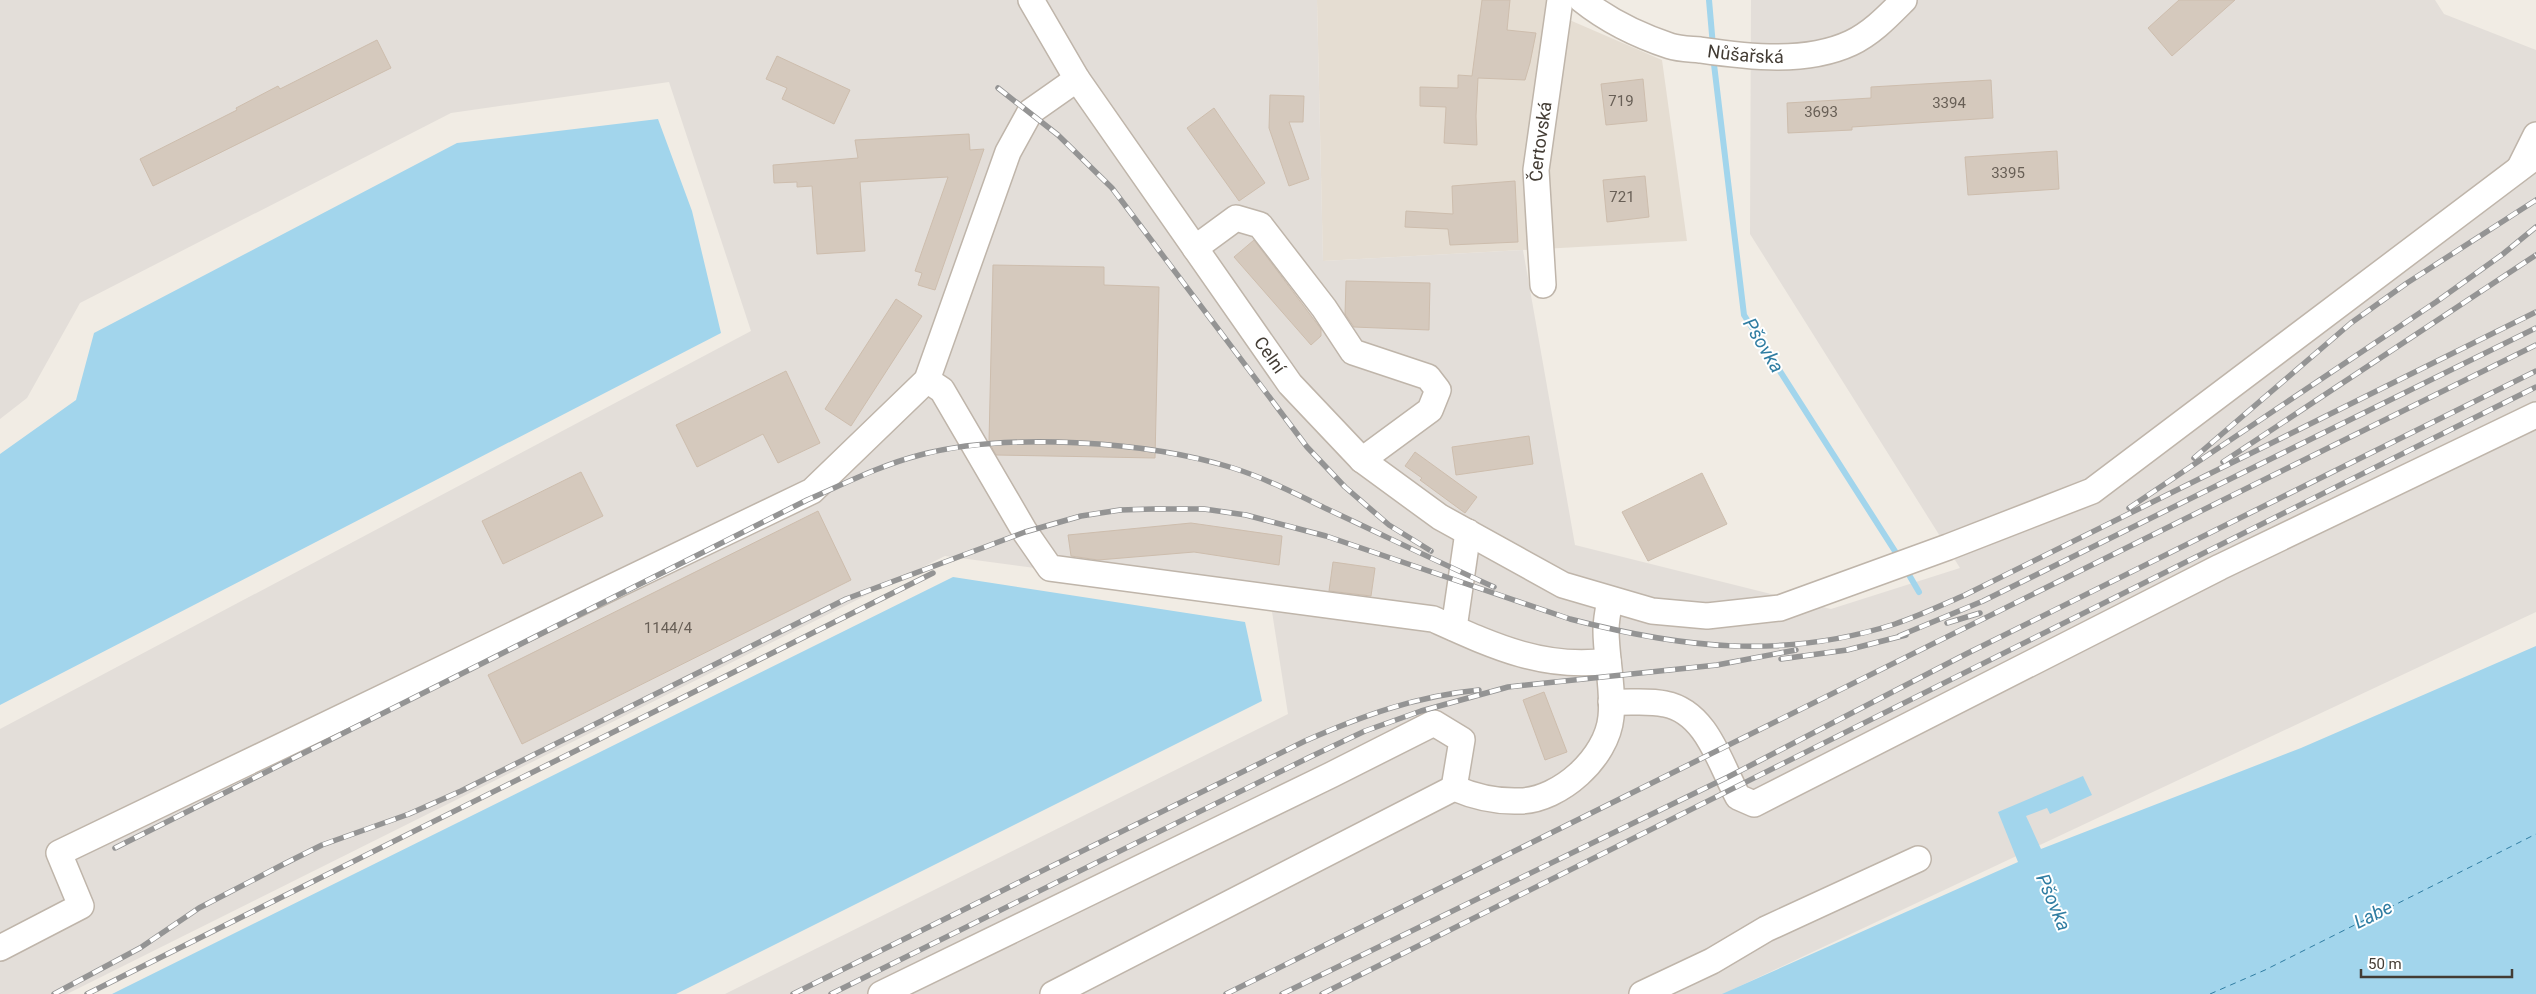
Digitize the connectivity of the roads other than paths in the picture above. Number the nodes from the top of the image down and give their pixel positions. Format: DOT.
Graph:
graph roads {
  1 [pos="1031,0"];
  2 [pos="1560,0"];
  3 [pos="1582,0"];
  4 [pos="1904,0"];
  5 [pos="1077,79"];
  6 [pos="2536,136"];
  7 [pos="2528,162"];
  8 [pos="1195,248"];
  9 [pos="1543,285"];
  10 [pos="927,380"];
  11 [pos="2536,415"];
  12 [pos="1362,460"];
  13 [pos="1468,532"];
  14 [pos="1610,600"];
  15 [pos="1454,628"];
  16 [pos="1608,661"];
  17 [pos="1611,702"];
  18 [pos="1454,788"];
  19 [pos="1918,859"];
  20 [pos="0,948"];
  21 [pos="881,994"];
  22 [pos="1053,994"];
  23 [pos="1642,994"];
  1 -- 5 [label="street, Celní"];
  2 -- 9 [label="street, Čertovská"];
  3 -- 4 [label="street, Nůšařská"];
  5 -- 8 [label="street, Celní"];
  5 -- 10 [label="street"];
  6 -- 7 [label="street"];
  7 -- 14 [label="street, Celní"];
  8 -- 12 [label="street, Celní"];
  8 -- 12 [label="street"];
  10 -- 15 [label="street"];
  10 -- 20 [label="street"];
  11 -- 17 [label="street"];
  12 -- 13 [label="street, Celní"];
  13 -- 14 [label="street, Celní"];
  13 -- 15 [label="street"];
  14 -- 16 [label="street"];
  15 -- 16 [label="street"];
  16 -- 17 [label="street"];
  17 -- 18 [label="street"];
  18 -- 21 [label="street"];
  18 -- 22 [label="street"];
  19 -- 23 [label="street"];
}
